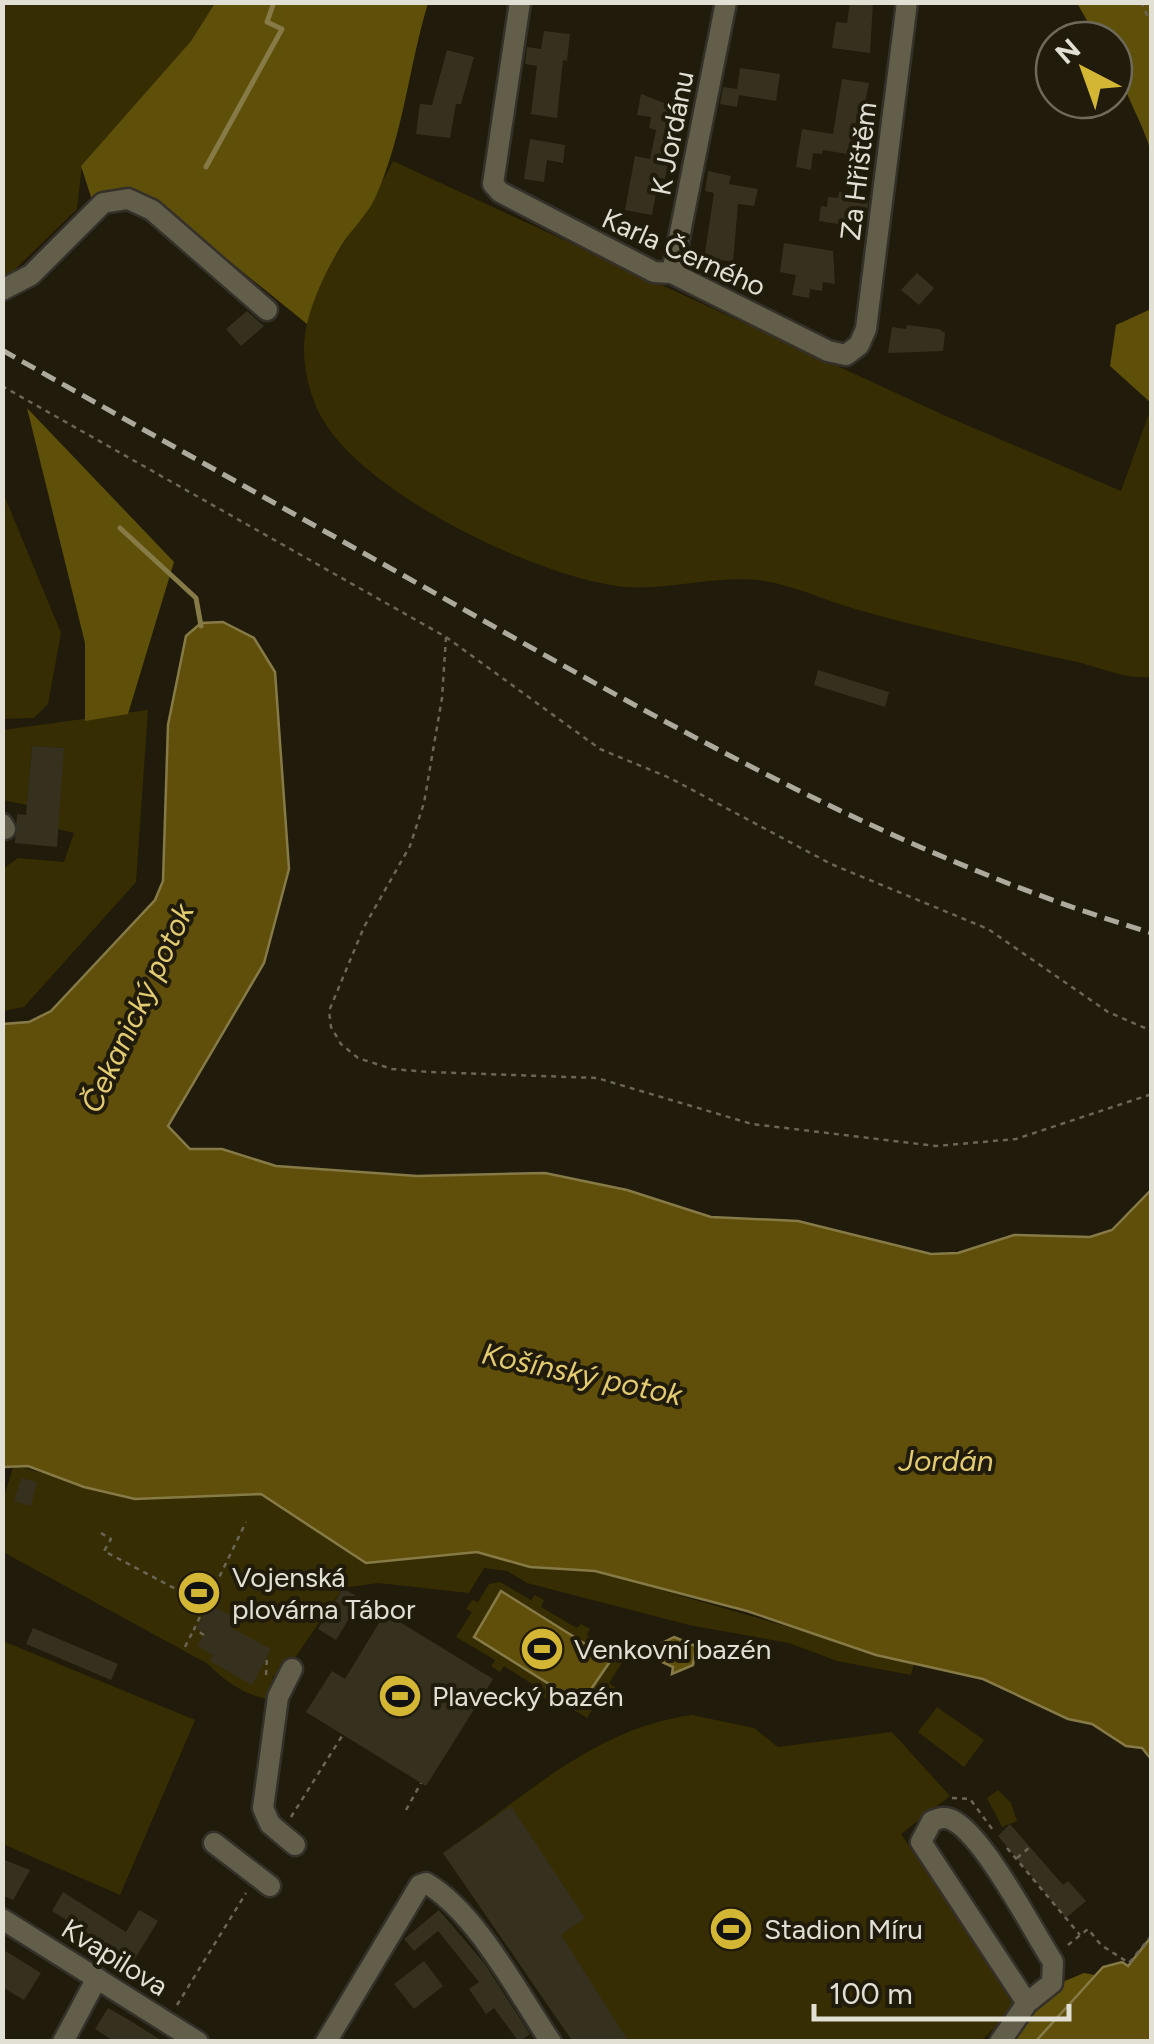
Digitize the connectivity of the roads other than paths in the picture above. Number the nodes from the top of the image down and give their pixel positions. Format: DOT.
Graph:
graph roads {
  1 [pos="520,2"];
  2 [pos="726,2"];
  3 [pos="907,2"];
  4 [pos="672,273"];
  5 [pos="2,290"];
  6 [pos="267,310"];
  7 [pos="858,345"];
  8 [pos="292,1669"];
  9 [pos="214,1843"];
  10 [pos="295,1845"];
  11 [pos="270,1886"];
  12 [pos="2,1920"];
  13 [pos="97,1978"];
  14 [pos="1027,2003"];
  15 [pos="63,2042"];
  16 [pos="198,2042"];
  17 [pos="326,2042"];
  18 [pos="550,2042"];
  19 [pos="1000,2042"];
  1 -- 4 [label="street, Karla Černého"];
  2 -- 4 [label="street, K Jordánu"];
  3 -- 7 [label="street, Za Hřištěm"];
  4 -- 7 [label="street, Karla Černého"];
  5 -- 6 [label="street"];
  8 -- 10 [label="street"];
  9 -- 11 [label="street"];
  12 -- 13 [label="street, Kvapilova"];
  13 -- 15 [label="street"];
  13 -- 16 [label="street, Kvapilova"];
  14 -- 14 [label="street"];
  14 -- 19 [label="street"];
  17 -- 18 [label="street"];
}
